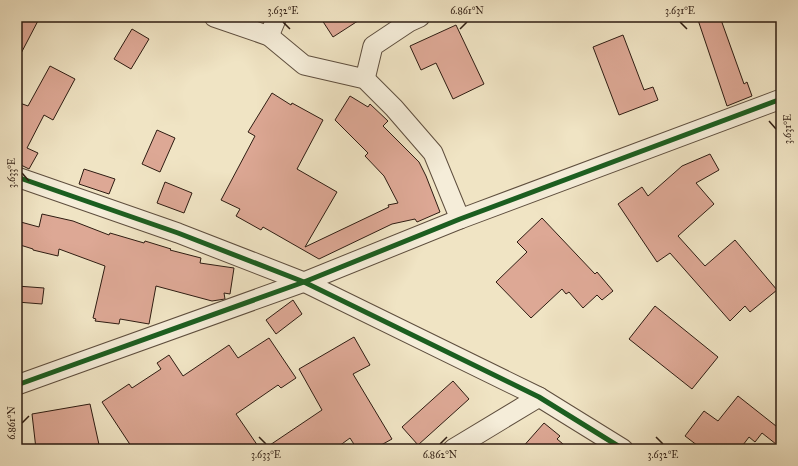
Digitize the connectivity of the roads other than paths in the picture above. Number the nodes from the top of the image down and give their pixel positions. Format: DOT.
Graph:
graph roads {
  1 [pos="214,17"];
  2 [pos="277,17"];
  3 [pos="420,17"];
  4 [pos="269,36"];
  5 [pos="365,79"];
  6 [pos="781,99"];
  7 [pos="17,177"];
  8 [pos="460,219"];
  9 [pos="304,282"];
  10 [pos="17,385"];
  11 [pos="539,397"];
  12 [pos="453,449"];
  13 [pos="623,449"];
  1 -- 4 [label="street"];
  2 -- 4 [label="street"];
  3 -- 5 [label="street"];
  4 -- 5 [label="street"];
  5 -- 8 [label="street"];
  6 -- 8 [label="street"];
  7 -- 9 [label="street"];
  8 -- 9 [label="street"];
  9 -- 10 [label="street"];
  9 -- 11 [label="street"];
  11 -- 12 [label="street"];
  11 -- 13 [label="street"];
}
